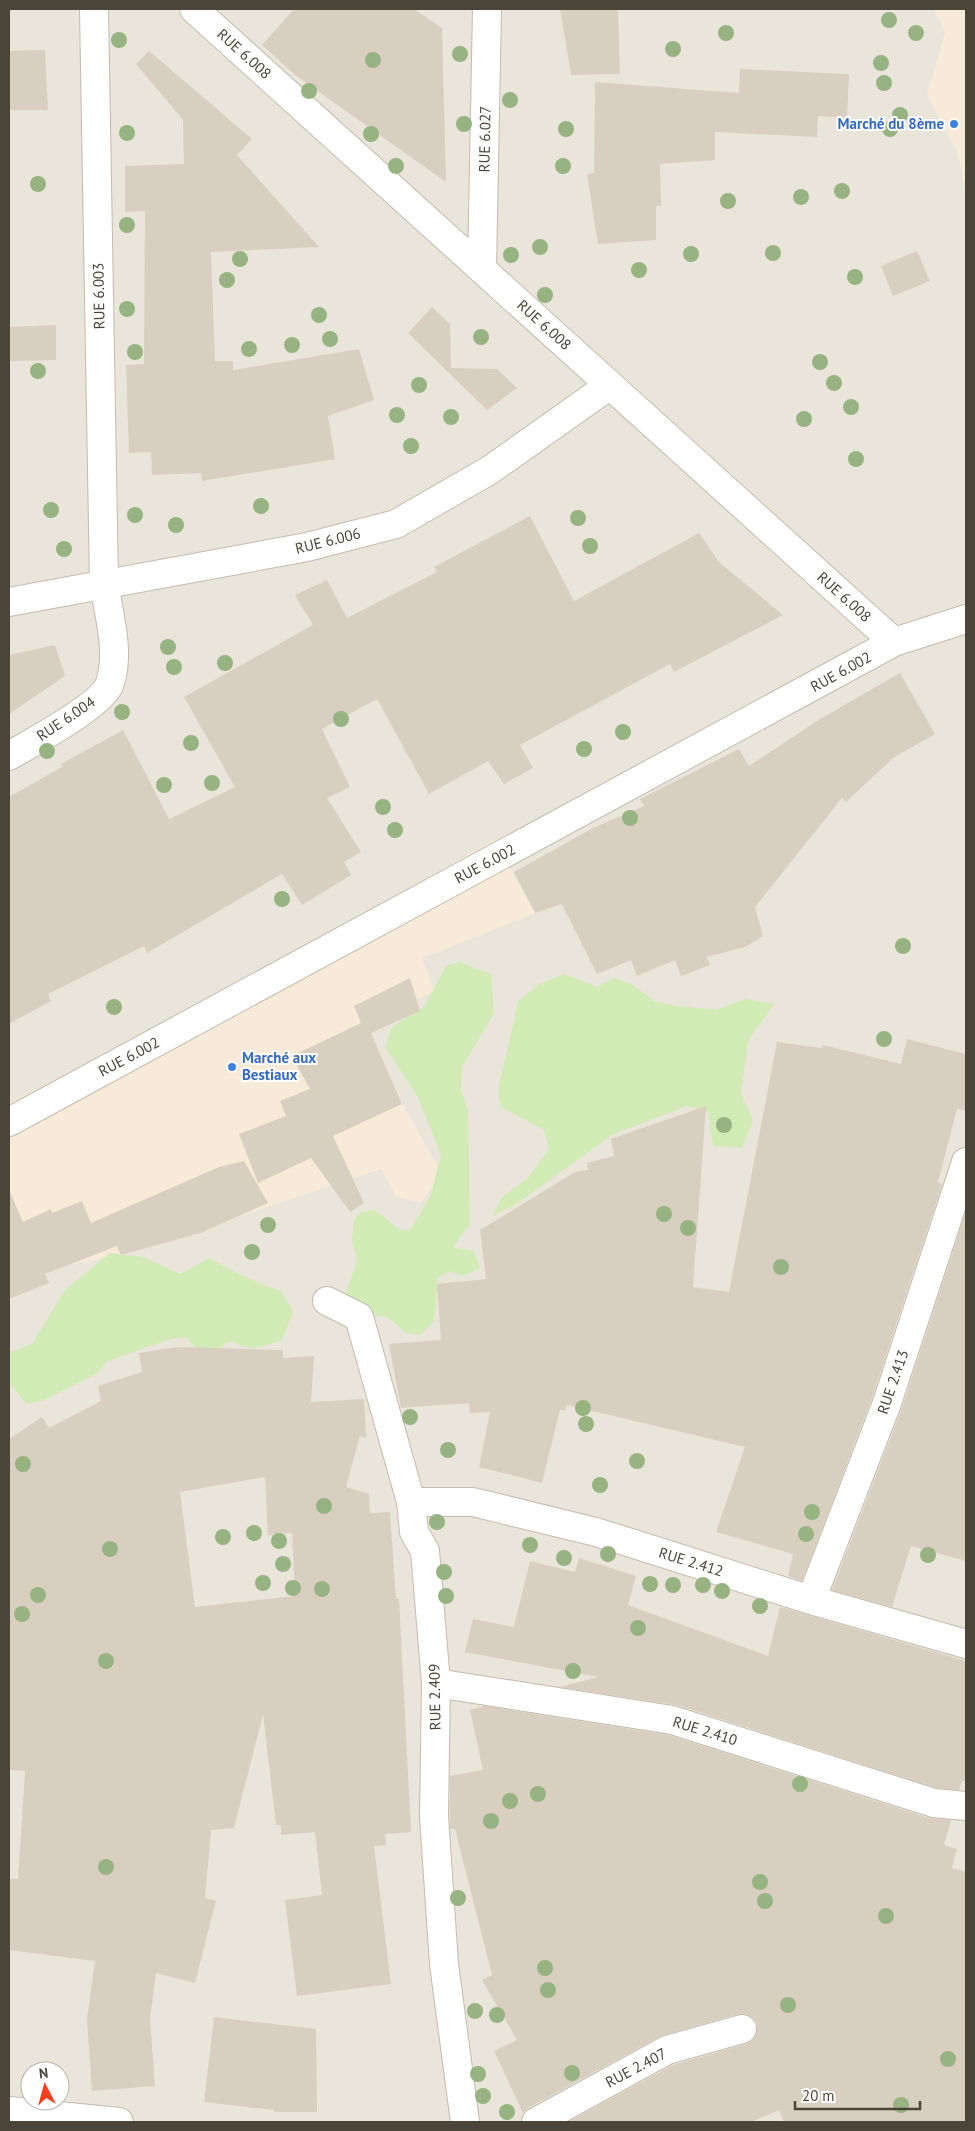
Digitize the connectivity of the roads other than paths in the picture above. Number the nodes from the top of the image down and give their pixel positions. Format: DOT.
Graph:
graph roads {
  1 [pos="94,9"];
  2 [pos="194,9"];
  3 [pos="487,9"];
  4 [pos="482,270"];
  5 [pos="610,385"];
  6 [pos="104,584"];
  7 [pos="9,602"];
  8 [pos="966,619"];
  9 [pos="894,642"];
  10 [pos="9,756"];
  11 [pos="9,1122"];
  12 [pos="966,1162"];
  13 [pos="327,1301"];
  14 [pos="411,1502"];
  15 [pos="811,1600"];
  16 [pos="966,1644"];
  17 [pos="436,1683"];
  18 [pos="966,1806"];
  19 [pos="742,2029"];
  20 [pos="9,2111"];
  21 [pos="119,2122"];
  22 [pos="465,2122"];
  23 [pos="536,2122"];
  1 -- 6 [label="street, RUE 6.003"];
  2 -- 4 [label="street, RUE 6.008"];
  3 -- 4 [label="street, RUE 6.027"];
  4 -- 5 [label="street, RUE 6.008"];
  5 -- 6 [label="street, RUE 6.006"];
  5 -- 9 [label="street, RUE 6.008"];
  6 -- 7 [label="street, RUE 6.006"];
  6 -- 10 [label="street, RUE 6.004"];
  8 -- 9 [label="street, RUE 6.002"];
  9 -- 11 [label="street, RUE 6.002"];
  12 -- 15 [label="street, RUE 2.413"];
  13 -- 14 [label="street, RUE 2.409"];
  14 -- 15 [label="street, RUE 2.412"];
  14 -- 17 [label="street, RUE 2.409"];
  15 -- 16 [label="street, RUE 2.412"];
  17 -- 18 [label="street, RUE 2.410"];
  17 -- 22 [label="street, RUE 2.409"];
  19 -- 23 [label="street, RUE 2.407"];
  20 -- 21 [label="street"];
}
